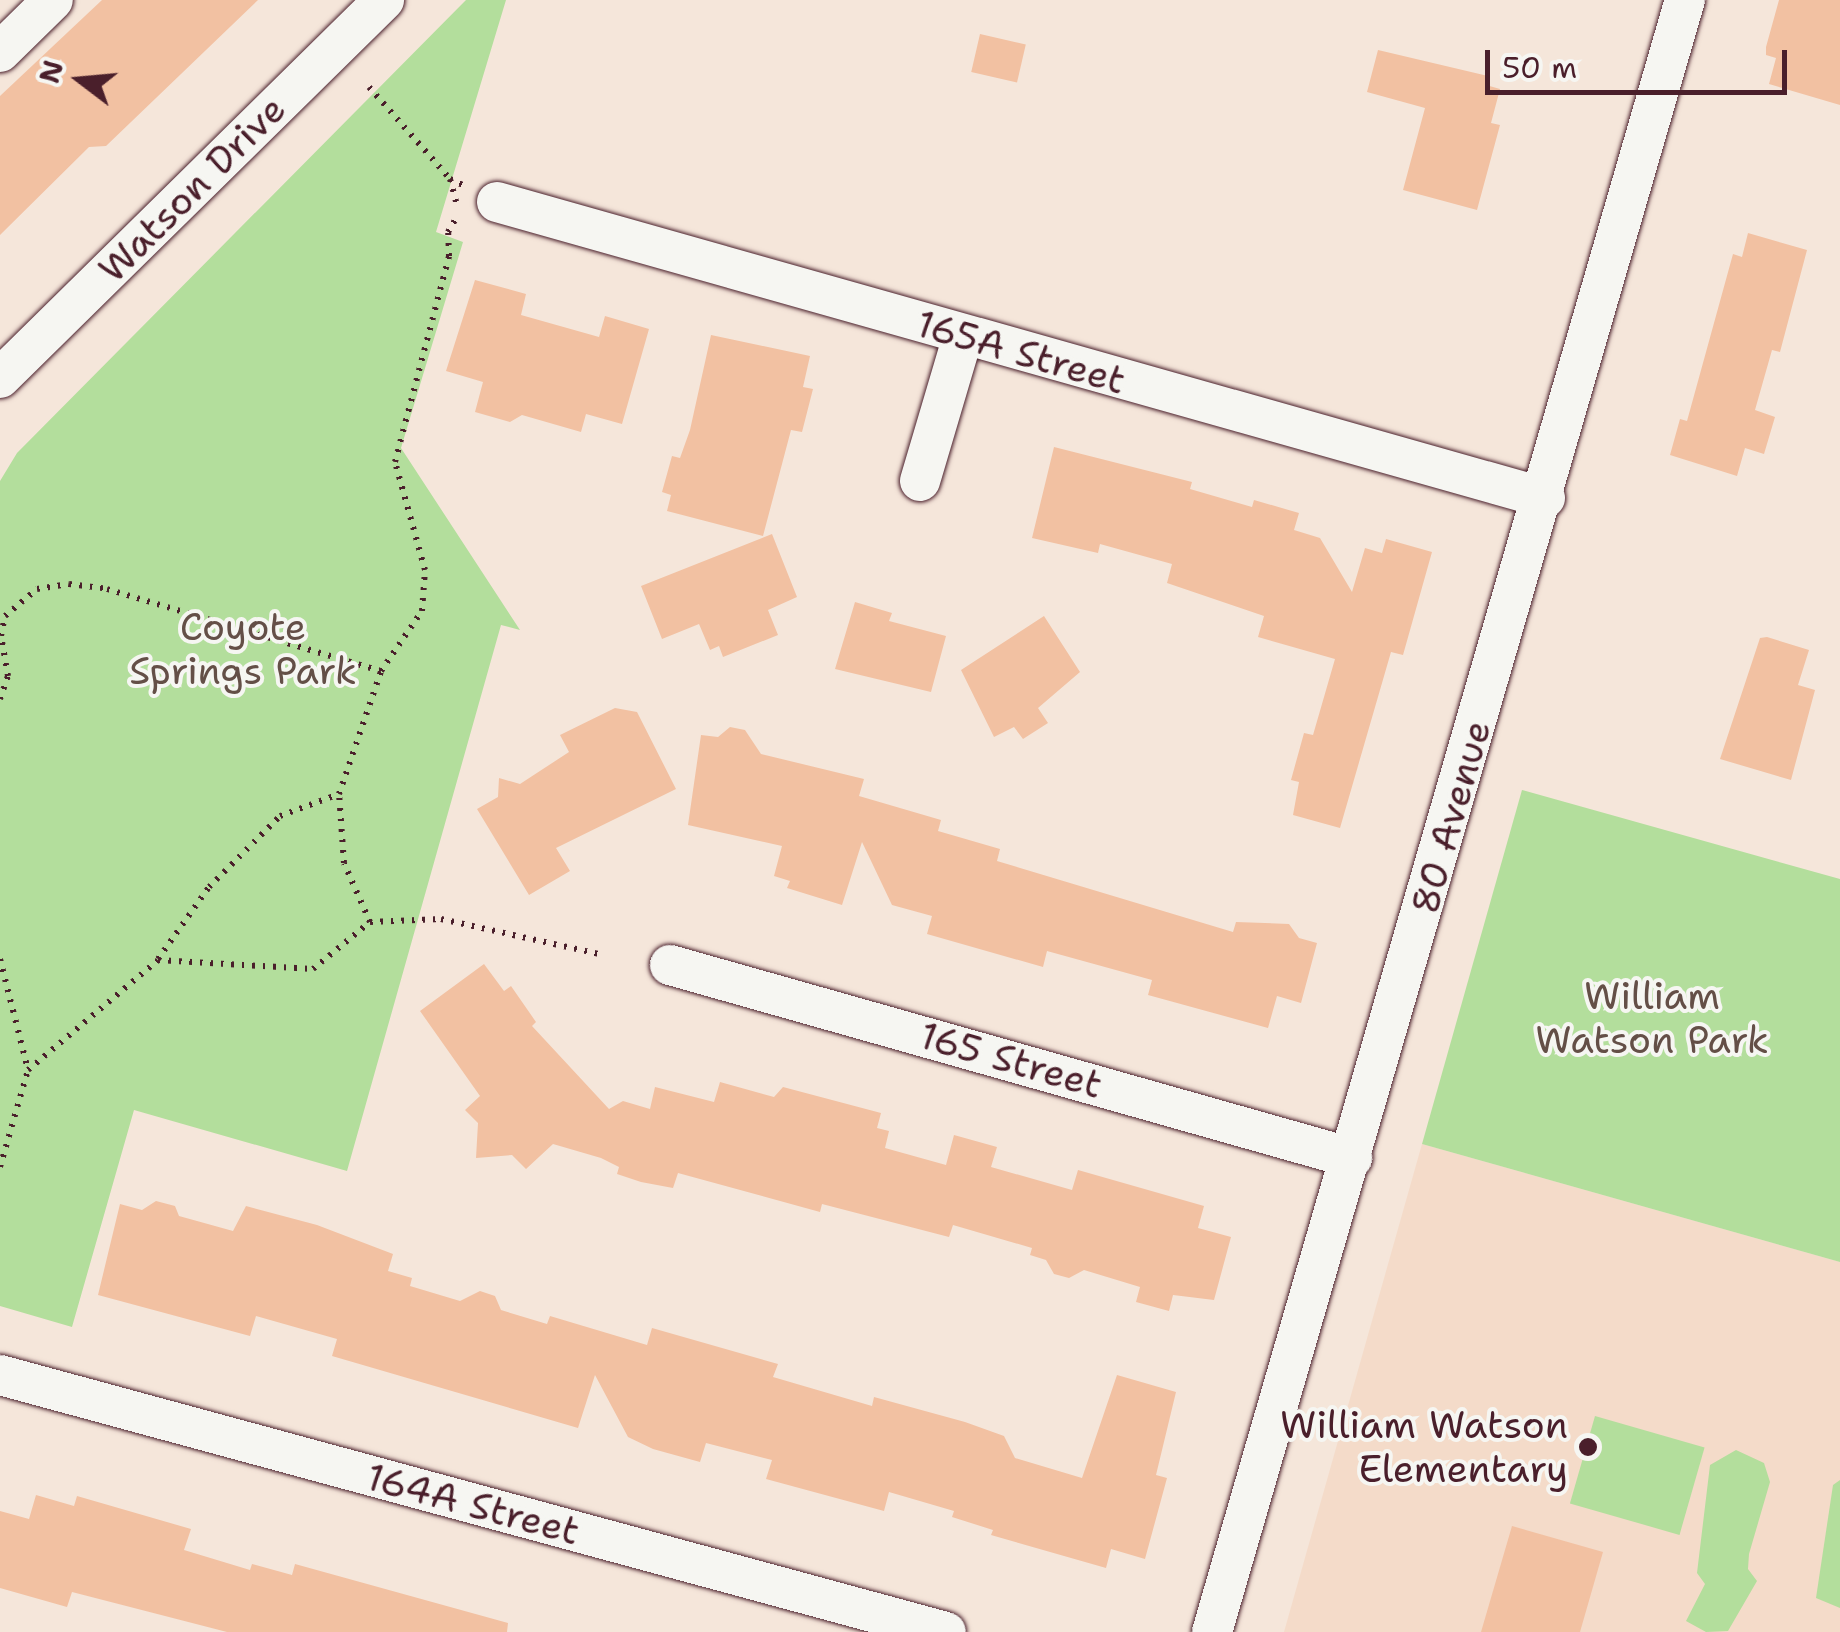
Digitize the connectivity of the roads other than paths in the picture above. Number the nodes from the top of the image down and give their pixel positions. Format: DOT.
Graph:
graph roads {
  1 [pos="53,0"];
  2 [pos="1685,0"];
  3 [pos="372,4"];
  4 [pos="0,52"];
  5 [pos="497,202"];
  6 [pos="962,336"];
  7 [pos="0,378"];
  8 [pos="920,481"];
  9 [pos="1545,498"];
  10 [pos="670,965"];
  11 [pos="1352,1158"];
  12 [pos="0,1375"];
  13 [pos="946,1632"];
  14 [pos="1212,1632"];
  1 -- 4 [label="street"];
  2 -- 9 [label="street, 80 Avenue"];
  3 -- 7 [label="street, Watson Drive"];
  5 -- 6 [label="street, 165A Street"];
  6 -- 8 [label="street"];
  6 -- 9 [label="street, 165A Street"];
  9 -- 11 [label="street, 80 Avenue"];
  10 -- 11 [label="street, 165 Street"];
  11 -- 14 [label="street, 80 Avenue"];
  12 -- 13 [label="street, 164A Street"];
}
